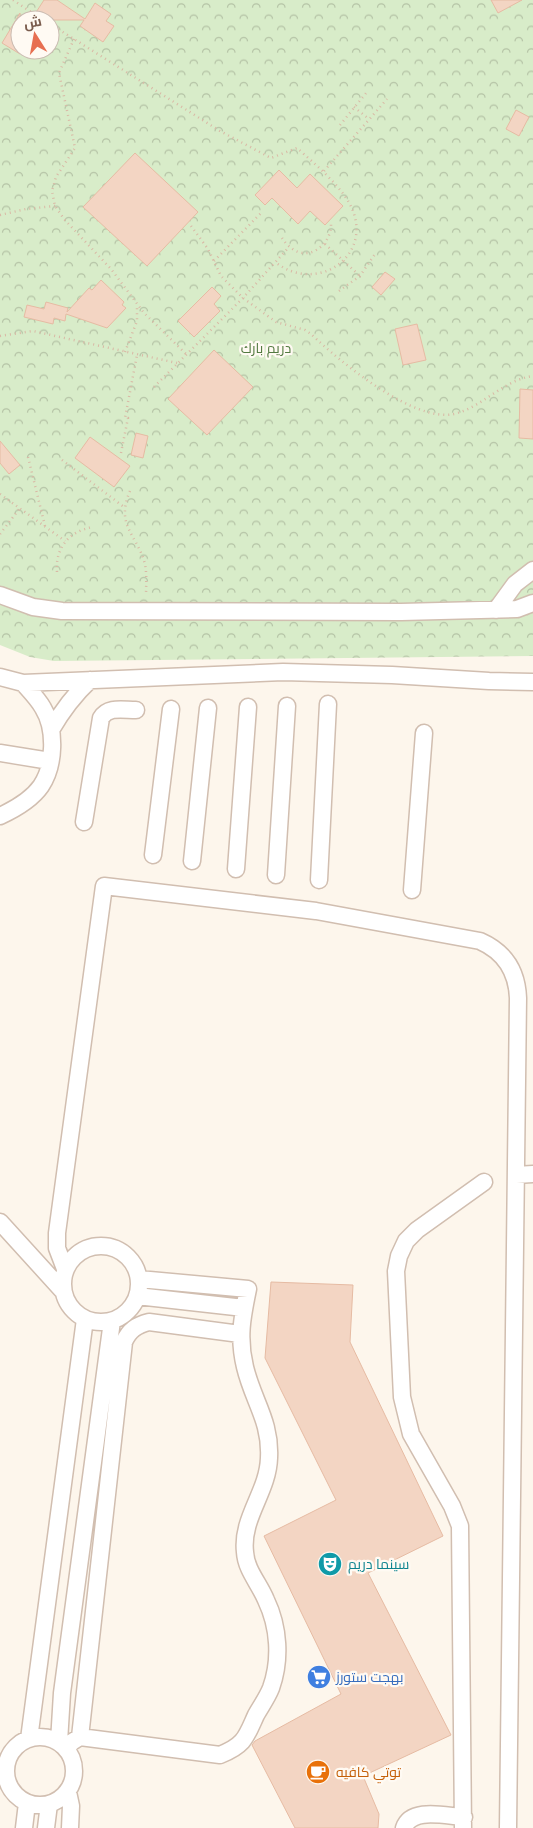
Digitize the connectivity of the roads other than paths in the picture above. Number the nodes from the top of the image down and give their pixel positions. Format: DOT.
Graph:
graph roads {
  1 [pos="533,570"];
  2 [pos="0,595"];
  3 [pos="533,603"];
  4 [pos="496,610"];
  5 [pos="0,677"];
  6 [pos="90,680"];
  7 [pos="533,682"];
  8 [pos="23,683"];
  9 [pos="328,704"];
  10 [pos="287,706"];
  11 [pos="248,707"];
  12 [pos="208,708"];
  13 [pos="171,709"];
  14 [pos="136,710"];
  15 [pos="51,730"];
  16 [pos="424,733"];
  17 [pos="0,753"];
  18 [pos="50,761"];
  19 [pos="0,816"];
  20 [pos="84,822"];
  21 [pos="153,855"];
  22 [pos="192,861"];
  23 [pos="236,869"];
  24 [pos="276,875"];
  25 [pos="319,880"];
  26 [pos="412,890"];
  27 [pos="533,1174"];
  28 [pos="516,1175"];
  29 [pos="484,1182"];
  30 [pos="0,1222"];
  31 [pos="65,1268"];
  32 [pos="139,1279"];
  33 [pos="62,1290"];
  34 [pos="137,1296"];
  35 [pos="244,1308"];
  36 [pos="85,1319"];
  37 [pos="112,1321"];
  38 [pos="240,1334"];
  39 [pos="80,1737"];
  40 [pos="29,1738"];
  41 [pos="62,1745"];
  42 [pos="5,1755"];
  43 [pos="3,1779"];
  44 [pos="68,1792"];
  45 [pos="27,1803"];
  46 [pos="49,1804"];
  47 [pos="463,1823"];
  48 [pos="24,1828"];
  49 [pos="46,1828"];
  50 [pos="70,1828"];
  51 [pos="404,1828"];
  52 [pos="508,1828"];
  1 -- 4 [label="street"];
  2 -- 4 [label="street"];
  3 -- 4 [label="street"];
  5 -- 8 [label="street"];
  6 -- 7 [label="street"];
  6 -- 8 [label="street"];
  6 -- 15 [label="street"];
  8 -- 15 [label="street"];
  9 -- 25 [label="street"];
  10 -- 24 [label="street"];
  11 -- 23 [label="street"];
  12 -- 22 [label="street"];
  13 -- 21 [label="street"];
  14 -- 20 [label="street"];
  15 -- 18 [label="street"];
  16 -- 26 [label="street"];
  17 -- 18 [label="street"];
  18 -- 19 [label="street"];
  27 -- 28 [label="street"];
  28 -- 31 [label="street"];
  28 -- 52 [label="street"];
  29 -- 47 [label="street"];
  30 -- 33 [label="street"];
  31 -- 32 [label="street"];
  31 -- 33 [label="street"];
  32 -- 34 [label="street"];
  32 -- 35 [label="street"];
  33 -- 36 [label="street"];
  34 -- 35 [label="street"];
  34 -- 37 [label="street"];
  35 -- 38 [label="street"];
  36 -- 37 [label="street"];
  36 -- 40 [label="street"];
  37 -- 41 [label="street"];
  38 -- 39 [label="street"];
  38 -- 39 [label="street"];
  39 -- 41 [label="street"];
  40 -- 41 [label="street"];
  40 -- 42 [label="street"];
  41 -- 44 [label="street"];
  42 -- 43 [label="street"];
  43 -- 45 [label="street"];
  44 -- 46 [label="street"];
  44 -- 50 [label="street"];
  45 -- 46 [label="street"];
  45 -- 48 [label="street"];
  46 -- 49 [label="street"];
  47 -- 51 [label="street"];
}
